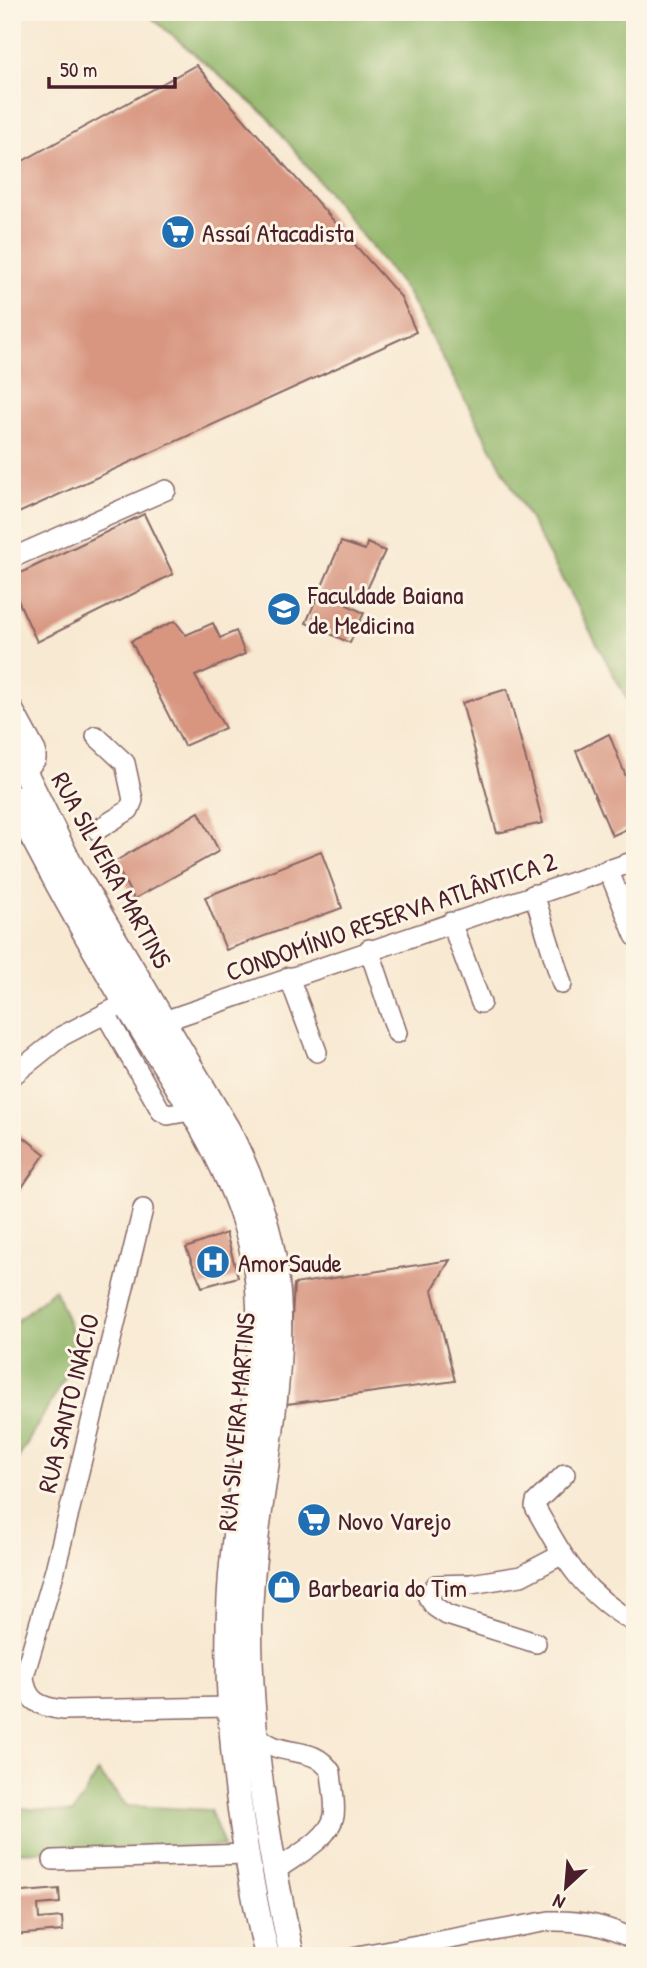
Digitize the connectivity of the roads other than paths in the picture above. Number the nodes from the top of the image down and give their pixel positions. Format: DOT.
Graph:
graph roads {
  1 [pos="166,490"];
  2 [pos="12,558"];
  3 [pos="12,707"];
  4 [pos="96,736"];
  5 [pos="12,746"];
  6 [pos="24,773"];
  7 [pos="12,797"];
  8 [pos="97,830"];
  9 [pos="635,861"];
  10 [pos="608,869"];
  11 [pos="626,891"];
  12 [pos="534,894"];
  13 [pos="451,922"];
  14 [pos="635,936"];
  15 [pos="369,949"];
  16 [pos="289,976"];
  17 [pos="562,984"];
  18 [pos="481,1003"];
  19 [pos="116,1008"];
  20 [pos="164,1021"];
  21 [pos="397,1034"];
  22 [pos="317,1052"];
  23 [pos="12,1076"];
  24 [pos="143,1209"];
  25 [pos="565,1474"];
  26 [pos="561,1555"];
  27 [pos="635,1623"];
  28 [pos="536,1643"];
  29 [pos="229,1707"];
  30 [pos="256,1734"];
  31 [pos="247,1854"];
  32 [pos="52,1860"];
  33 [pos="275,1871"];
  34 [pos="635,1940"];
  35 [pos="363,1955"];
  36 [pos="267,1956"];
  37 [pos="292,1956"];
  1 -- 2 [label="street"];
  3 -- 6 [label="street"];
  4 -- 8 [label="street"];
  5 -- 6 [label="main road, RUA SILVEIRA MARTINS"];
  6 -- 20 [label="main road, RUA SILVEIRA MARTINS"];
  7 -- 19 [label="main road, RUA SILVEIRA MARTINS"];
  9 -- 10 [label="street, CONDOMÍNIO RESERVA ATLÂNTICA 2"];
  10 -- 11 [label="street"];
  10 -- 12 [label="street, CONDOMÍNIO RESERVA ATLÂNTICA 2"];
  11 -- 14 [label="street"];
  12 -- 13 [label="street, CONDOMÍNIO RESERVA ATLÂNTICA 2"];
  12 -- 17 [label="street"];
  13 -- 15 [label="street, CONDOMÍNIO RESERVA ATLÂNTICA 2"];
  13 -- 18 [label="street"];
  15 -- 16 [label="street, CONDOMÍNIO RESERVA ATLÂNTICA 2"];
  15 -- 21 [label="street"];
  16 -- 20 [label="street, CONDOMÍNIO RESERVA ATLÂNTICA 2"];
  16 -- 22 [label="street"];
  19 -- 23 [label="street"];
  19 -- 29 [label="main road, RUA SILVEIRA MARTINS"];
  20 -- 30 [label="main road, RUA SILVEIRA MARTINS"];
  24 -- 29 [label="street, RUA SANTO INÁCIO"];
  25 -- 26 [label="street"];
  26 -- 27 [label="street"];
  26 -- 28 [label="street"];
  29 -- 31 [label="main road, RUA SILVEIRA MARTINS"];
  30 -- 33 [label="main road, RUA SILVEIRA MARTINS"];
  30 -- 33 [label="street"];
  31 -- 32 [label="street"];
  31 -- 36 [label="main road, RUA SILVEIRA MARTINS"];
  33 -- 37 [label="main road, RUA SILVEIRA MARTINS"];
  34 -- 35 [label="street"];
}
